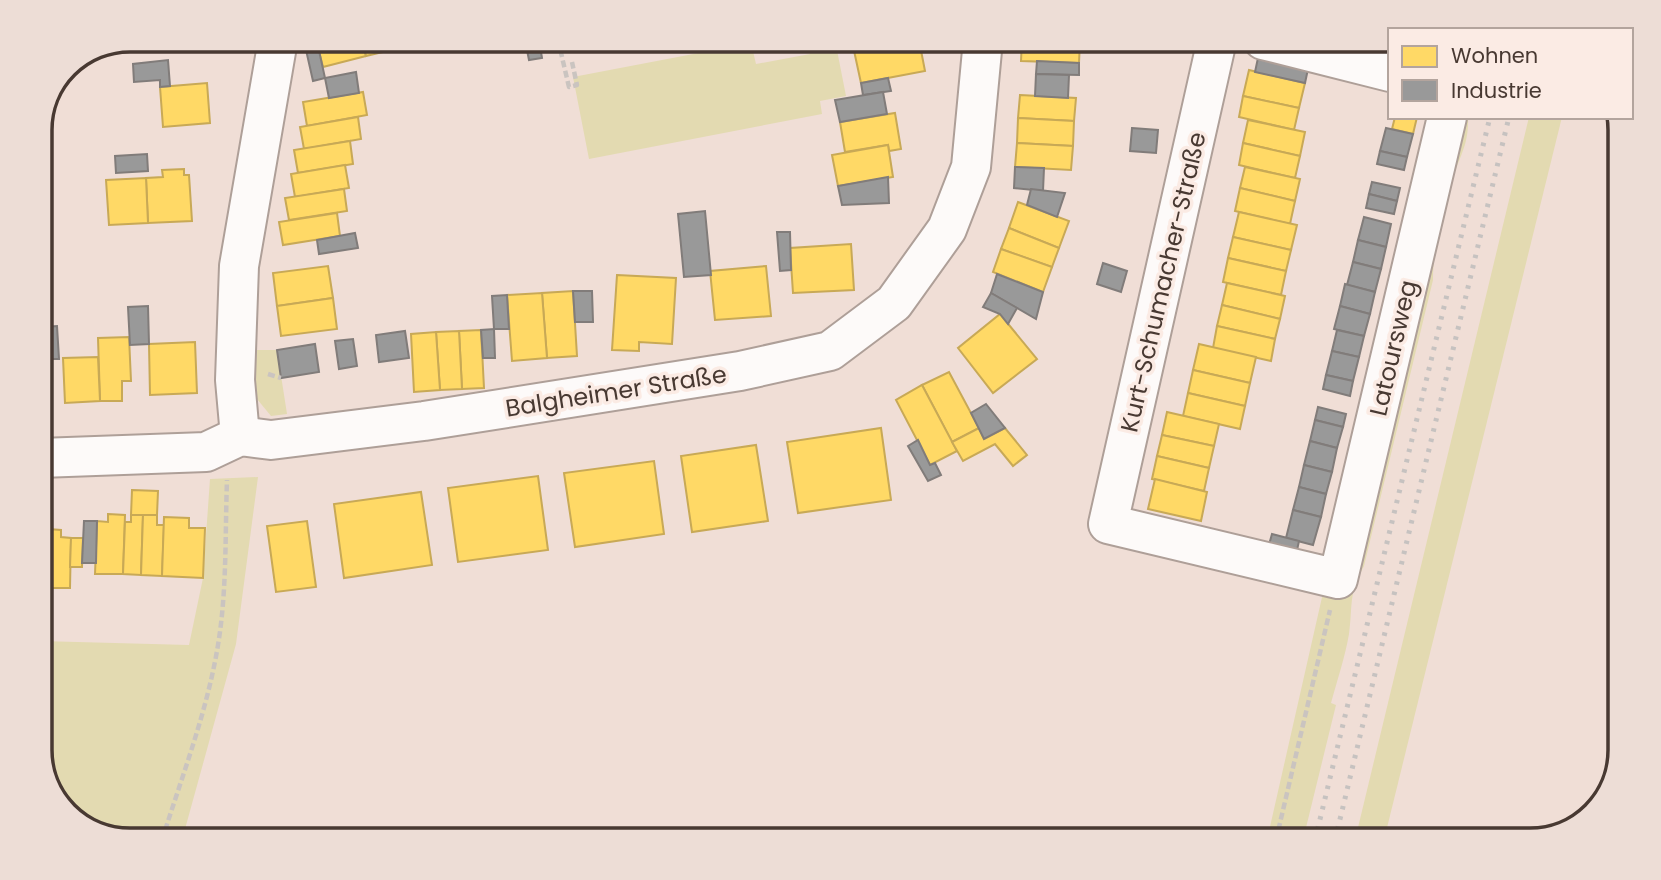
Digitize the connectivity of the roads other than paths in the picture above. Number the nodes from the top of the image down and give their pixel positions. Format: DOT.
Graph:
graph roads {
  1 [pos="276,52"];
  2 [pos="982,52"];
  3 [pos="1214,52"];
  4 [pos="1311,52"];
  5 [pos="1388,71"];
  6 [pos="1447,119"];
  7 [pos="240,436"];
  8 [pos="53,458"];
  9 [pos="1338,579"];
  1 -- 7 [label="street"];
  2 -- 7 [label="street, Balgheimer Straße"];
  3 -- 9 [label="street, Kurt-Schumacher-Straße"];
  4 -- 5 [label="street"];
  6 -- 9 [label="street, Latoursweg"];
  7 -- 8 [label="street"];
}
